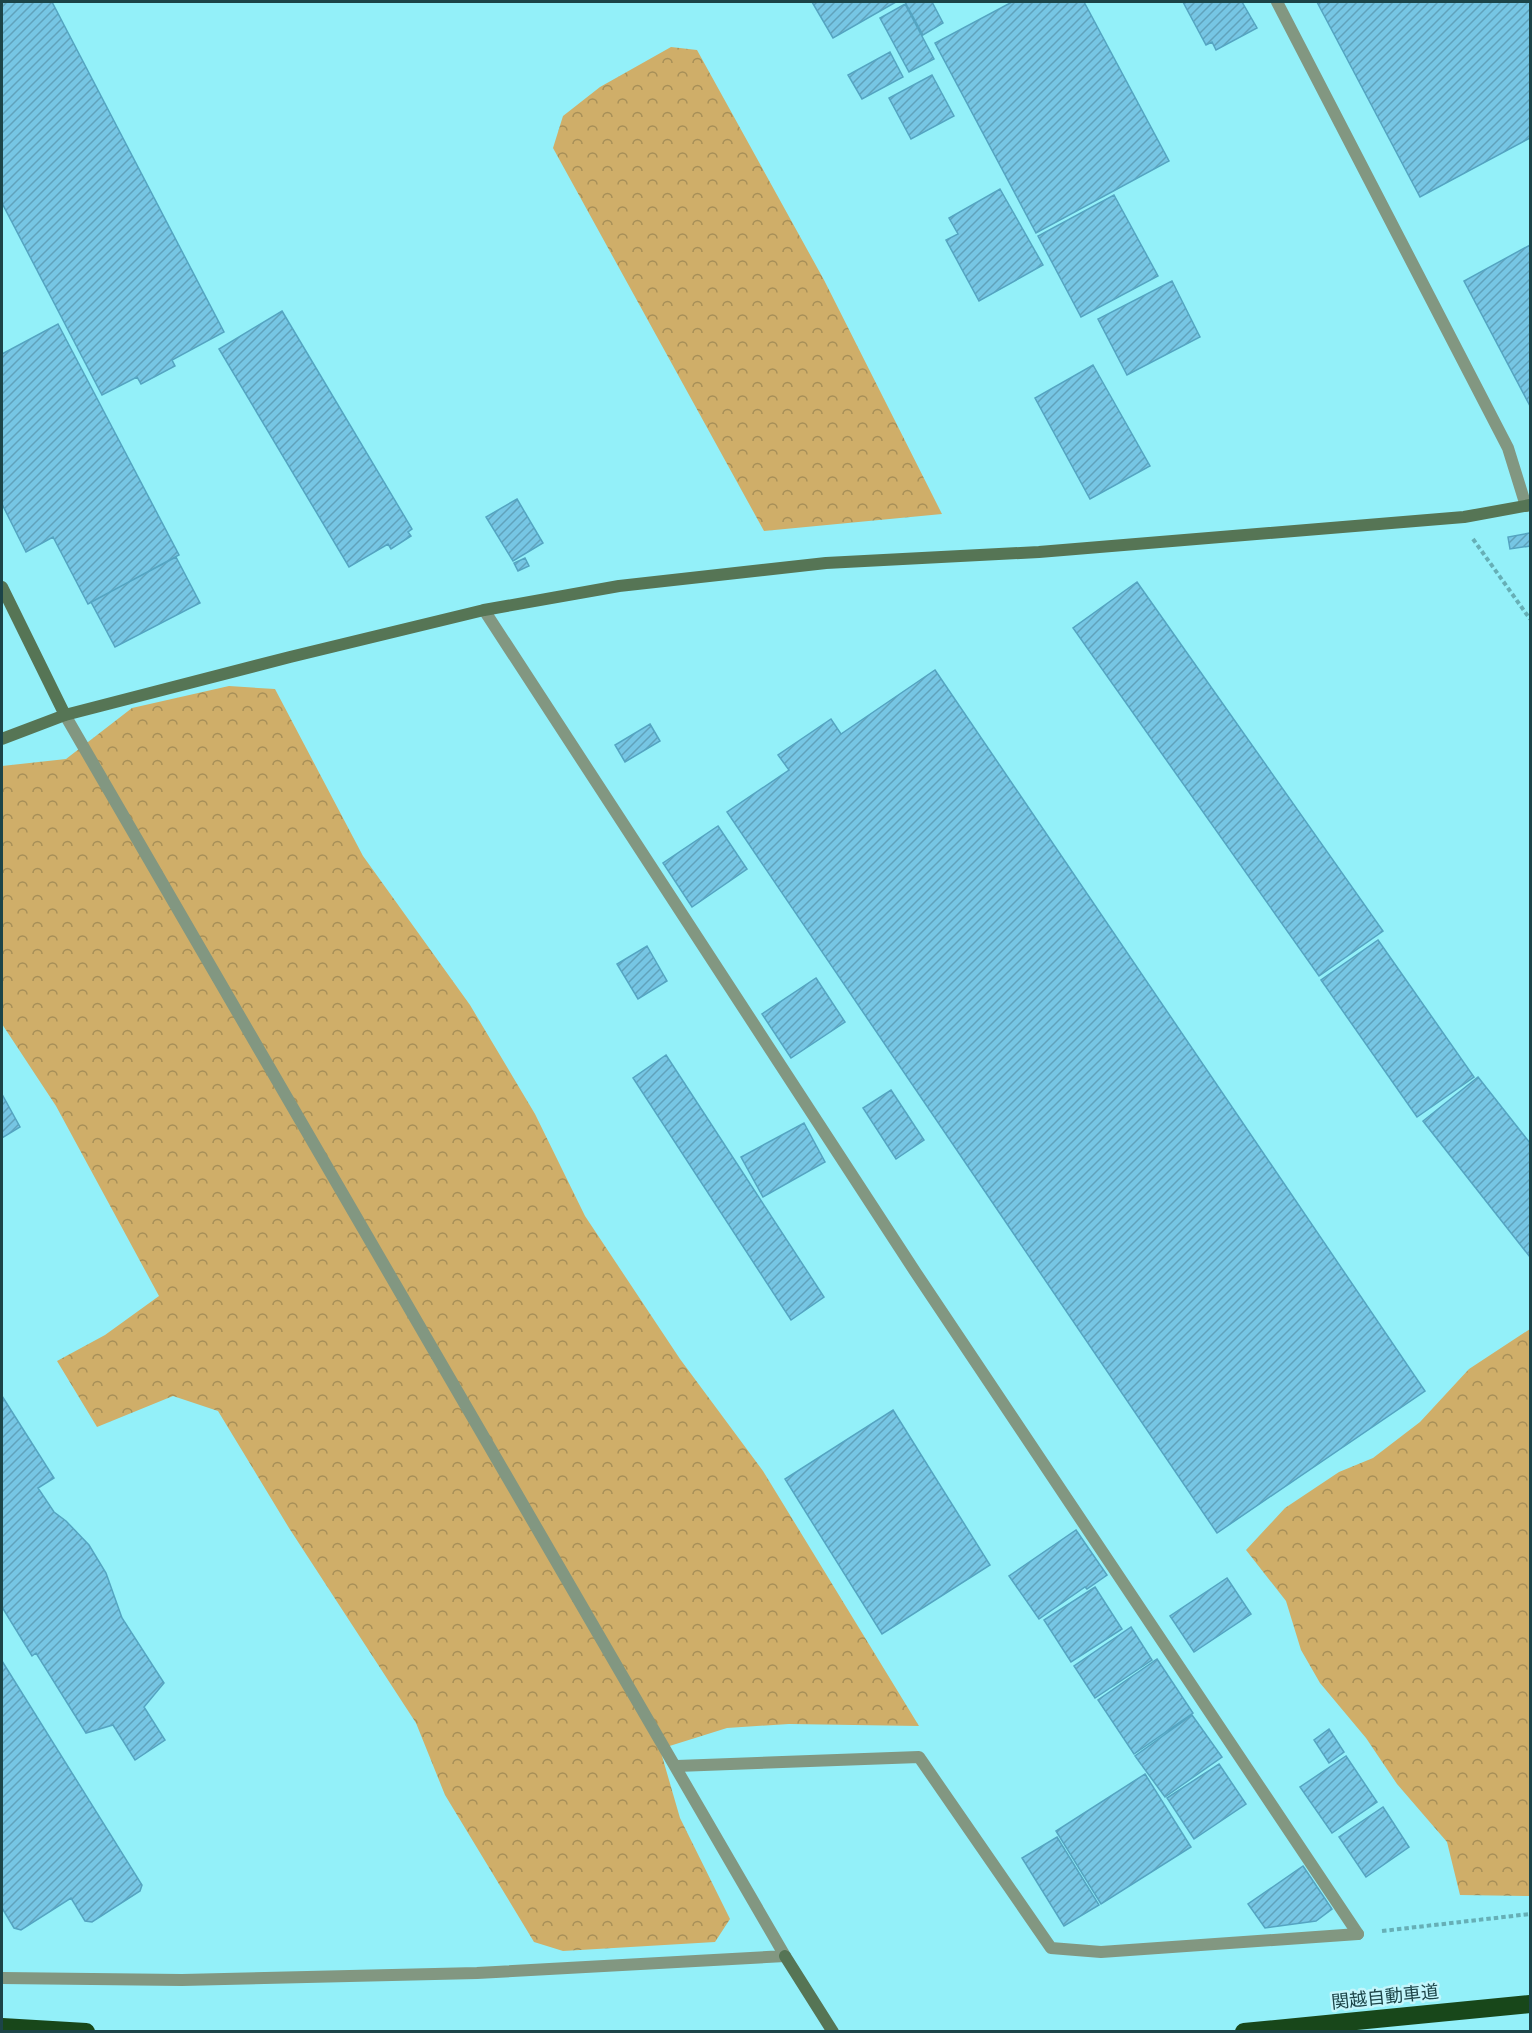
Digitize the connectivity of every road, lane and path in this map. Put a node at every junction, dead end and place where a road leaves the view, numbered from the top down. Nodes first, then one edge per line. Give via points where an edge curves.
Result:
1 (1277, 2) edge
2 (1528, 506) edge
3 (1464, 517) junction
4 (2, 587) edge
5 (484, 610) junction
6 (1530, 619) edge
7 (65, 715) junction
8 (2, 739) edge
9 (677, 1766) junction
10 (1530, 1914) edge
11 (1358, 1934) junction
12 (785, 1956) junction
13 (2, 1978) edge
14 (1530, 2004) edge
15 (2, 2027) edge
16 (86, 2031) edge
17 (833, 2031) edge
18 (1244, 2031) edge

1 - 2 street via 1508,448
2 - 3 street
3 - 5 street via 1039,552 826,563 619,586
3 - 6 path via 1469,534
4 - 7 street
5 - 7 street
5 - 11 street via 916,1273
7 - 8 street
7 - 9 street
9 - 11 street via 919,1757 1051,1948 1101,1952
9 - 12 street
10 - 11 path
12 - 13 street via 477,1973 182,1980
12 - 17 street
14 - 18 highway, 関越自動車道
15 - 16 highway

